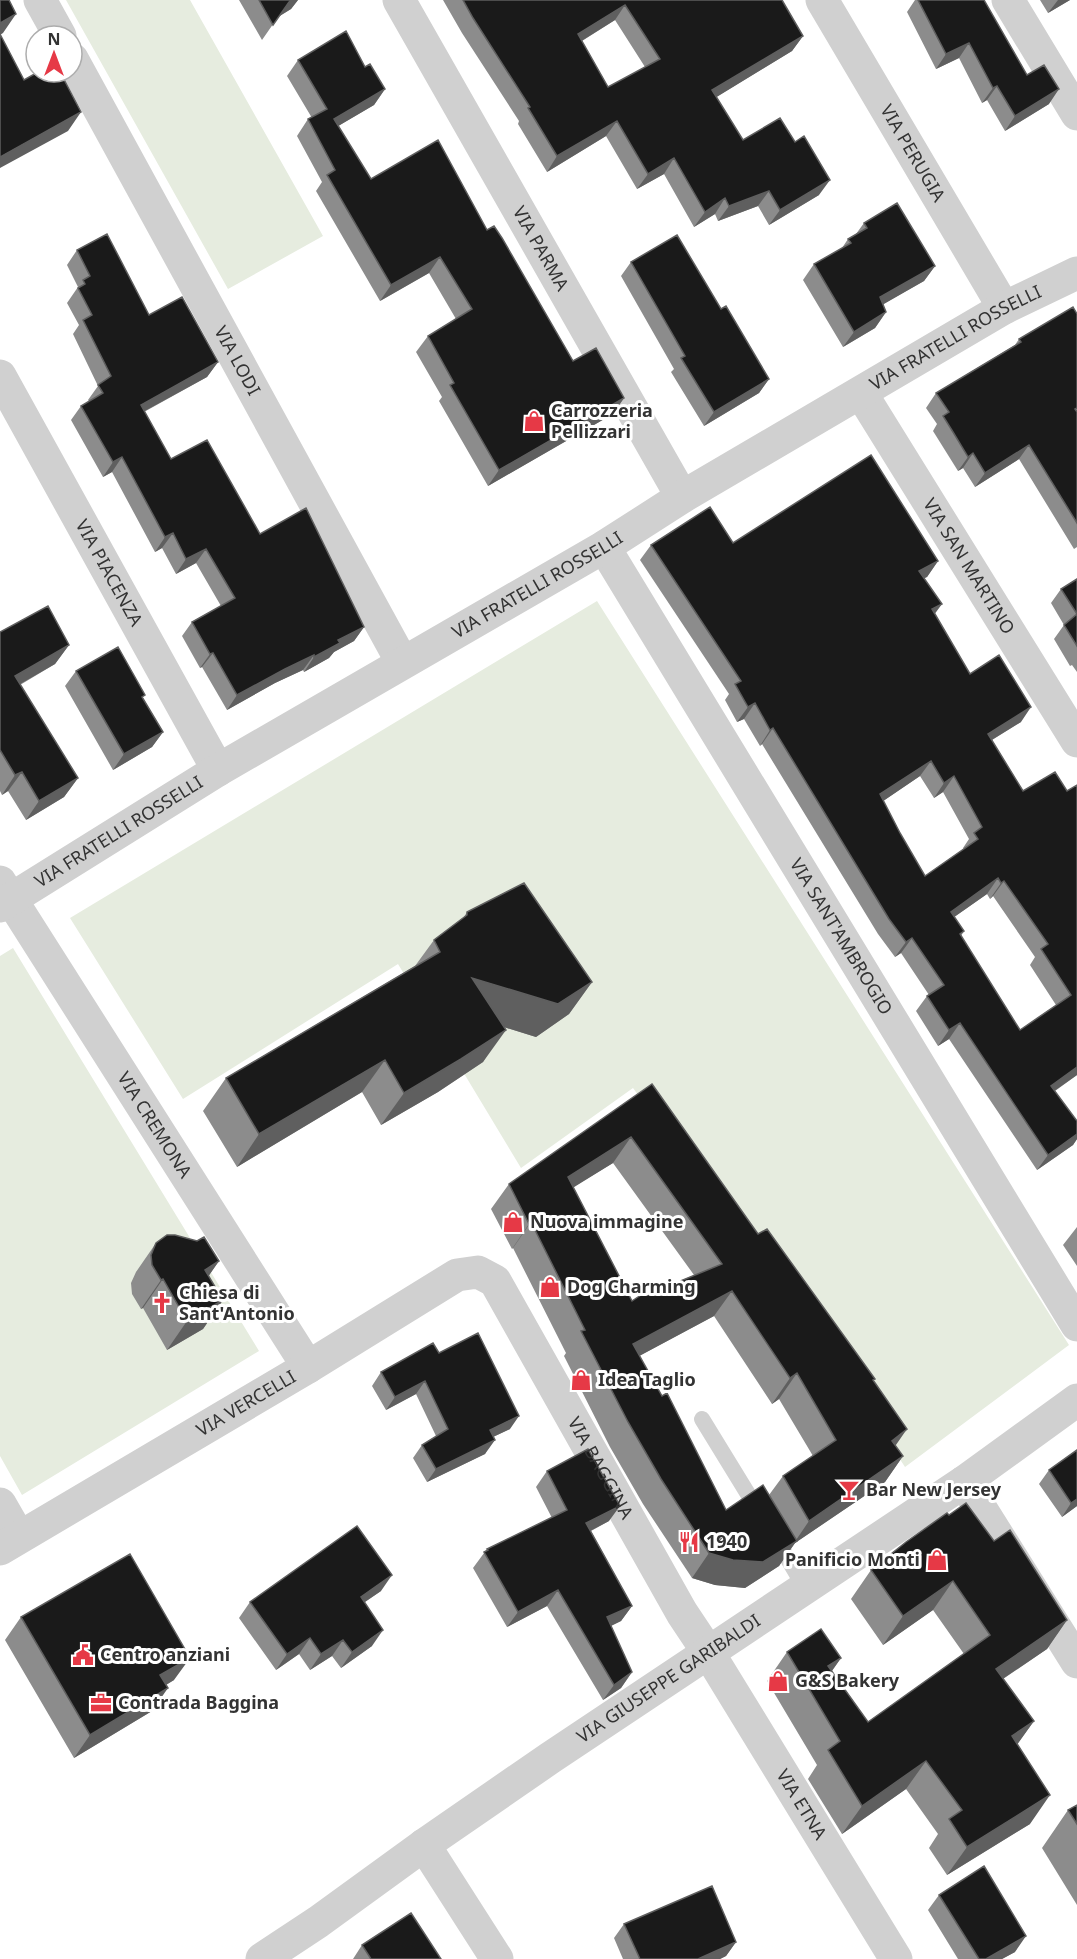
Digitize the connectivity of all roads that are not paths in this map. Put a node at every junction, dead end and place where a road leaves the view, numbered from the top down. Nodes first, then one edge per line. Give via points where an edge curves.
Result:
1 (40, 0) edge
2 (399, 0) edge
3 (822, 0) edge
4 (1008, 0) edge
5 (53, 24) edge
6 (84, 81) edge
7 (1077, 114) edge
8 (1073, 282) edge
9 (1004, 308) junction
10 (0, 376) edge
11 (861, 393) junction
12 (682, 497) junction
13 (604, 547) junction
14 (402, 662) junction
15 (1077, 741) edge
16 (218, 770) junction
17 (3, 896) edge
18 (495, 1281) joint
19 (1077, 1325) edge
20 (308, 1367) junction
21 (1077, 1400) edge
22 (702, 1419) dead end
23 (964, 1482) junction
24 (0, 1504) edge
25 (10, 1543) edge
26 (805, 1588) junction
27 (708, 1652) junction
28 (1077, 1662) edge
29 (424, 1845) junction
30 (262, 1959) edge
31 (497, 1959) edge
32 (896, 1959) edge

1 - 5 street
2 - 12 street, VIA PARMA
3 - 9 street, VIA PERUGIA
4 - 7 street
6 - 14 street, VIA LODI
8 - 9 street, VIA FRATELLI ROSSELLI
9 - 11 street, VIA FRATELLI ROSSELLI
10 - 16 street, VIA PIACENZA
11 - 12 street, VIA FRATELLI ROSSELLI
11 - 15 street, VIA SAN MARTINO
12 - 13 street, VIA FRATELLI ROSSELLI
13 - 14 street, VIA FRATELLI ROSSELLI
13 - 19 street, VIA SANT'AMBROGIO
14 - 16 street, VIA FRATELLI ROSSELLI
16 - 17 street, VIA FRATELLI ROSSELLI
17 - 20 street, VIA CREMONA
18 - 20 street, VIA VERCELLI via 478,1272 457,1275
18 - 27 street, VIA BAGGINA via 682,1613
20 - 25 street, VIA VERCELLI
21 - 23 street, VIA GIUSEPPE GARIBALDI
22 - 26 lane
23 - 26 street, VIA GIUSEPPE GARIBALDI
23 - 28 street
24 - 25 street
26 - 27 street, VIA GIUSEPPE GARIBALDI
27 - 29 street, VIA GIUSEPPE GARIBALDI
27 - 32 street, VIA ETNA
29 - 30 street, VIA GIUSEPPE GARIBALDI
29 - 31 street

